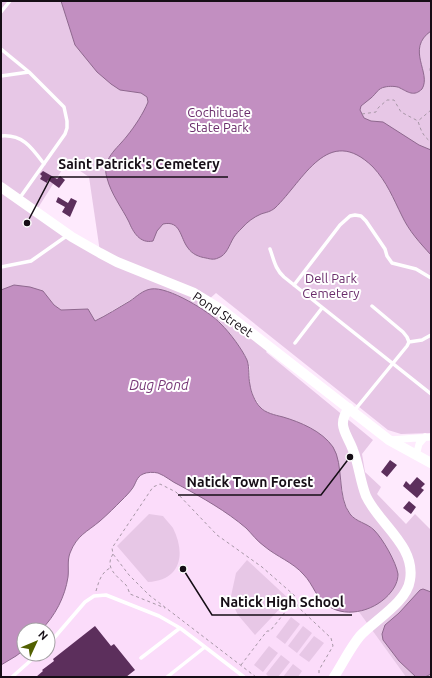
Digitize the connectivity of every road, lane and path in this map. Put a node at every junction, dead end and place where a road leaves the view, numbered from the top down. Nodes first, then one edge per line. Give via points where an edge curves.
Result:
1 (10, 1) edge
2 (1, 12) edge
3 (1, 49) edge
4 (431, 62) edge
5 (29, 72) junction
6 (431, 74) edge
7 (1, 76) edge
8 (431, 110) edge
9 (362, 114) dead end
10 (418, 121) junction
11 (1, 136) edge
12 (431, 142) edge
13 (44, 164) junction
14 (1, 187) edge
15 (19, 200) junction
16 (69, 234) junction
17 (270, 249) dead end
18 (1, 267) edge
19 (431, 278) edge
20 (294, 285) junction
21 (372, 306) dead end
22 (322, 308) junction
23 (431, 336) edge
24 (409, 342) junction
25 (295, 343) dead end
26 (393, 364) junction
27 (431, 394) edge
28 (351, 410) junction
29 (428, 437) edge
30 (389, 440) junction
31 (416, 456) junction
32 (431, 463) edge
33 (113, 554) junction
34 (111, 567) junction
35 (96, 591) dead end
36 (291, 593) junction
37 (290, 606) junction
38 (298, 607) junction
39 (166, 608) junction
40 (180, 628) junction
41 (56, 635) edge
42 (205, 647) junction
43 (141, 658) dead end
44 (29, 662) edge
45 (240, 665) junction
46 (12, 677) edge
47 (167, 677) edge
48 (244, 677) edge
49 (256, 677) edge
50 (320, 677) edge
51 (334, 677) edge

1 - 2 lane
3 - 5 lane
4 - 6 path
5 - 7 lane
5 - 13 lane via 60,102 66,114 65,134
8 - 10 path
9 - 10 path via 376,112 387,100 394,100 401,112
10 - 12 path via 420,130
11 - 13 lane via 12,136 27,142
13 - 15 lane
14 - 15 street, Pond Street
15 - 16 street, Pond Street
16 - 18 lane via 36,259
16 - 28 street, Pond Street via 117,262 194,293 212,304
17 - 20 lane via 279,272
19 - 20 lane via 416,269 392,263 366,221 355,214 340,225
20 - 22 lane
21 - 24 lane via 403,332
22 - 25 lane
22 - 26 lane
23 - 24 lane
24 - 26 lane
26 - 27 lane
26 - 28 lane
28 - 30 street, Pond Street
28 - 51 street via 343,418 343,428 354,452 364,490 371,505 402,546 409,564 410,580 399,600 355,643
29 - 30 street
29 - 31 street via 419,444
30 - 31 street, Pond Street
31 - 32 street, Pond Street
33 - 34 path via 110,559
33 - 36 path via 112,548 153,487 160,484 176,492 217,535 262,567
33 - 39 path via 149,596
34 - 35 path via 100,577
34 - 39 path via 130,594
36 - 37 path
36 - 38 path
37 - 38 path
37 - 45 path
38 - 50 path via 332,638 333,646 319,670
39 - 45 path
40 - 41 lane via 159,616 106,595 94,596 85,602
40 - 42 lane
40 - 43 lane
42 - 47 lane
42 - 48 lane
44 - 46 lane
45 - 49 path

